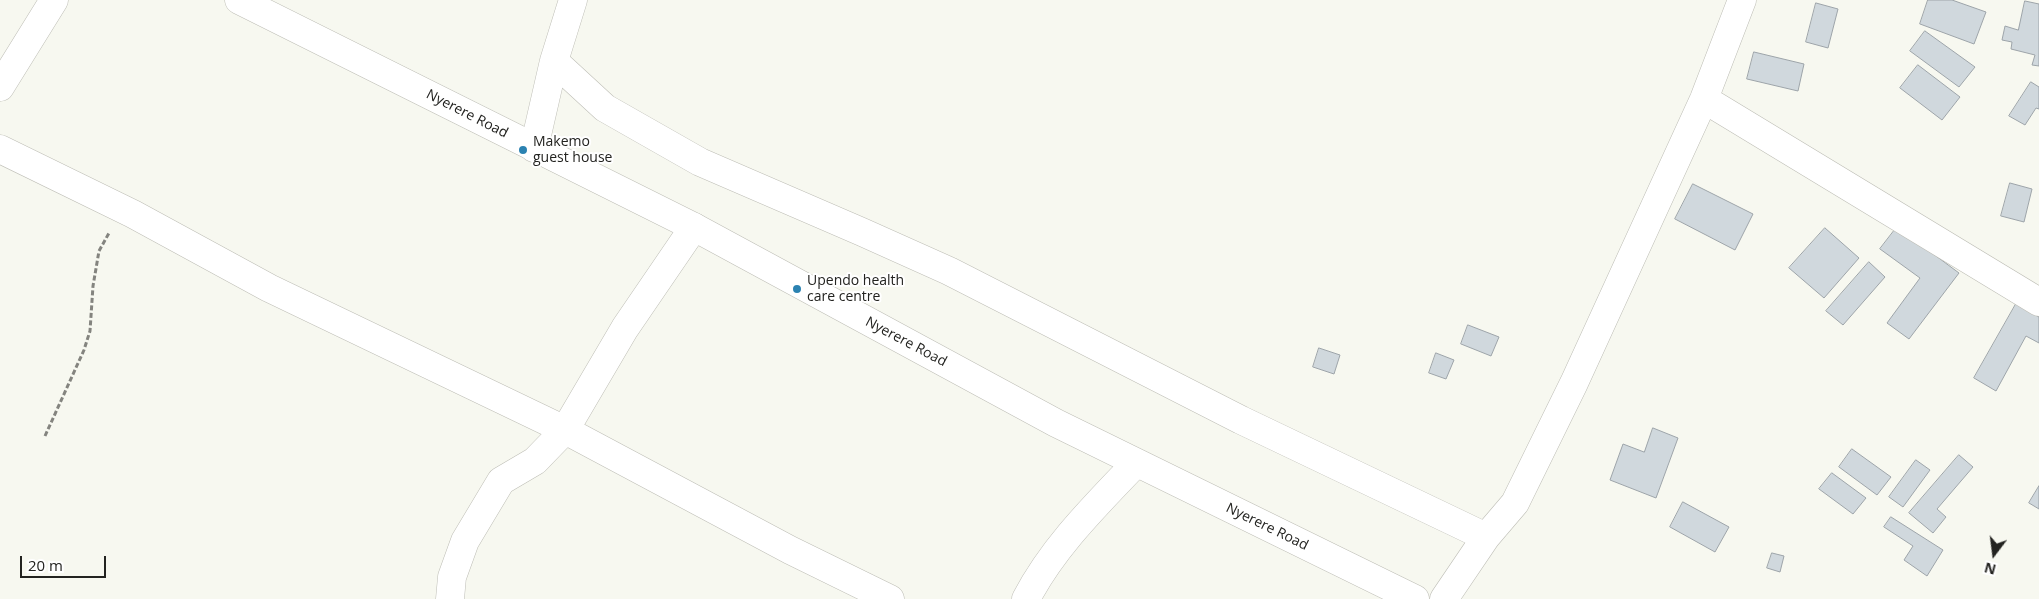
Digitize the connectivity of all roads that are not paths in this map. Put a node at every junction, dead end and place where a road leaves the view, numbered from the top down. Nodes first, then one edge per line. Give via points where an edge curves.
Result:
1 (54, 0) edge
2 (239, 0) edge
3 (573, 0) edge
4 (1742, 0) edge
5 (554, 61) junction
6 (0, 86) edge
7 (1704, 99) junction
8 (534, 148) junction
9 (0, 149) edge
10 (694, 227) junction
11 (2039, 302) edge
12 (565, 430) junction
13 (1136, 463) junction
14 (1486, 538) junction
15 (450, 599) edge
16 (890, 599) edge
17 (1026, 599) edge
18 (1415, 599) edge
19 (1444, 599) edge

1 - 6 main road
2 - 8 main road, Nyerere Road
3 - 5 main road
4 - 7 main road
5 - 8 main road
5 - 14 main road via 606,108 700,162 949,271 1259,428
7 - 11 main road
7 - 14 main road via 1574,383 1515,503
8 - 10 main road, Nyerere Road
9 - 12 main road via 132,214 269,288
10 - 12 main road via 625,328
10 - 13 main road, Nyerere Road
12 - 15 main road via 535,462 501,481 464,541 452,577
12 - 16 main road via 790,550
13 - 17 main road via 1072,531
13 - 18 main road, Nyerere Road
14 - 19 main road

